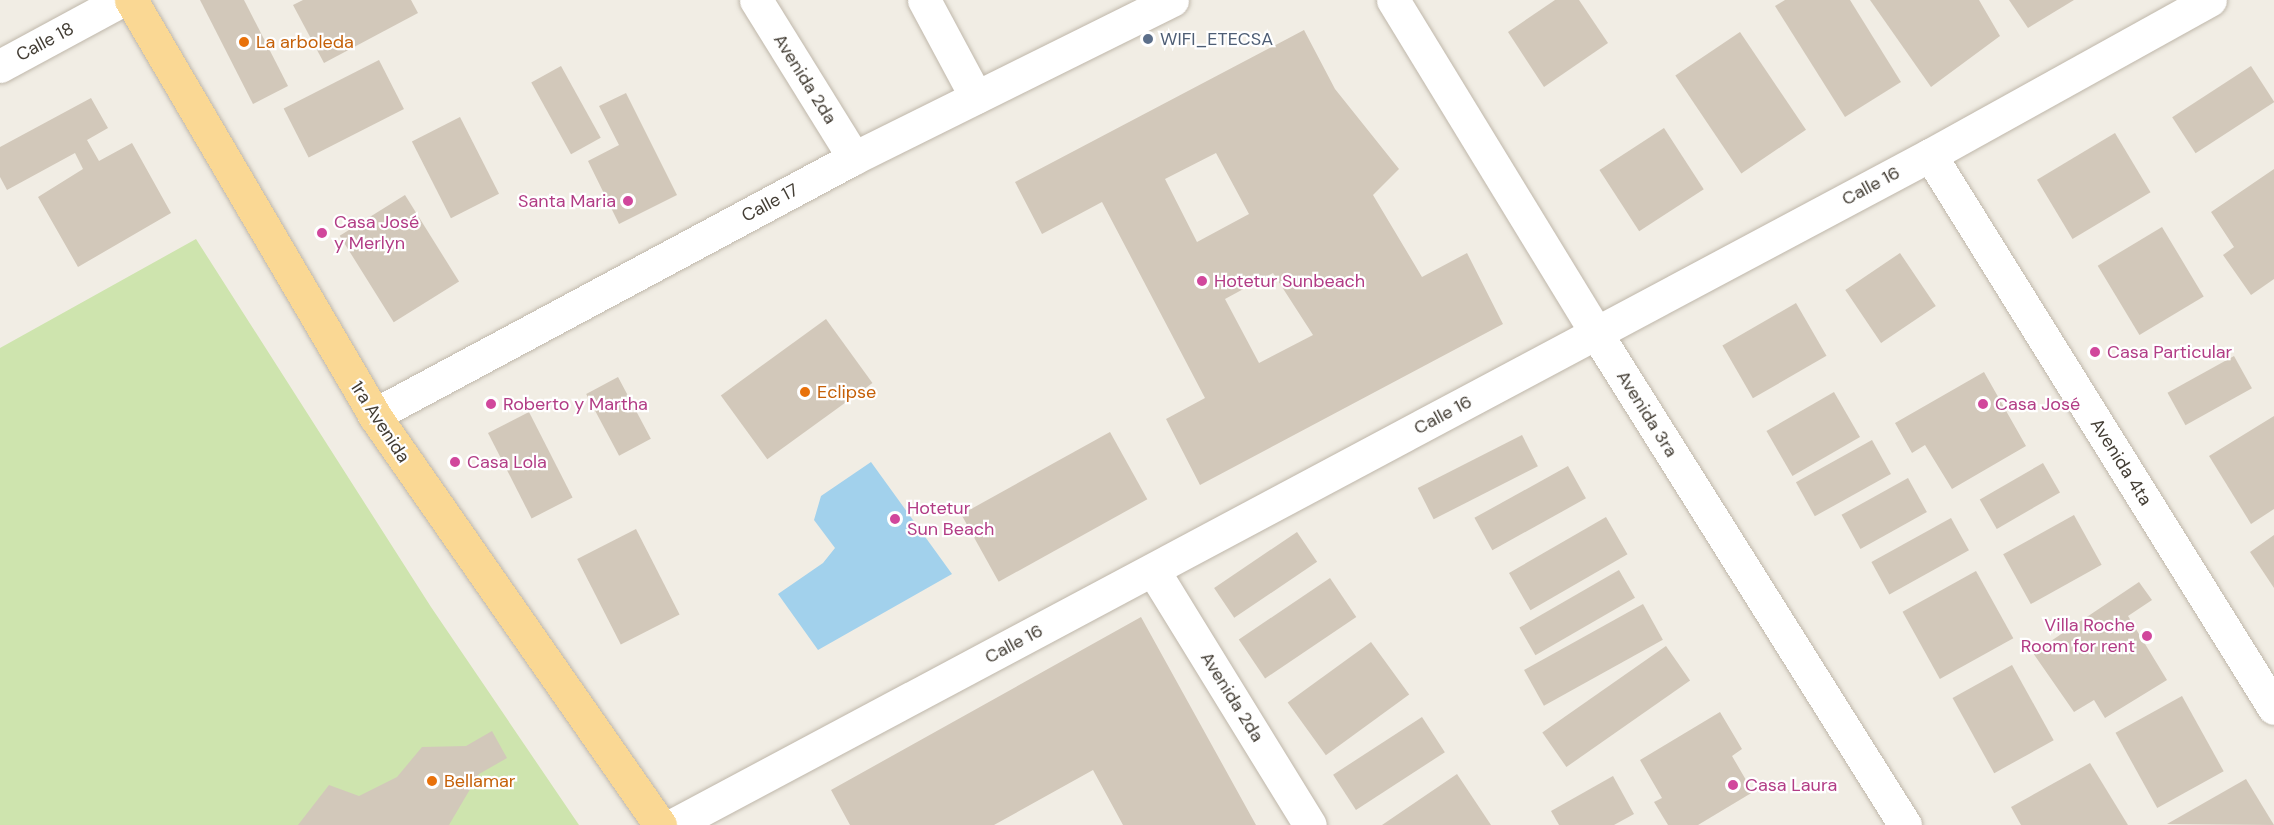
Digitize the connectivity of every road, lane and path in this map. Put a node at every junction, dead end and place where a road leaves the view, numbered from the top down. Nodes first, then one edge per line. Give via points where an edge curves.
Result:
1 (122, 0) edge
2 (131, 0) edge
3 (756, 0) edge
4 (924, 0) edge
5 (1172, 0) edge
6 (1393, 0) edge
7 (2210, 0) edge
8 (0, 66) edge
9 (976, 97) junction
10 (1930, 154) junction
11 (854, 158) junction
12 (1596, 333) junction
13 (374, 415) junction
14 (1153, 570) junction
15 (2274, 708) edge
16 (660, 825) edge
17 (673, 825) edge
18 (1310, 825) edge
19 (1905, 825) edge

1 - 8 street, Calle 18
2 - 13 main road, 1ra Avenida
3 - 11 street, Avenida 2da
4 - 9 street
5 - 9 street, Calle 17
6 - 12 street, Avenida 3ra
7 - 10 street, Calle 16
9 - 11 street, Calle 17
10 - 12 street, Calle 16
10 - 15 street, Avenida 4ta
11 - 13 street, Calle 17
12 - 14 street, Calle 16
12 - 19 street, Avenida 3ra
13 - 16 main road, 1ra Avenida
14 - 17 street, Calle 16
14 - 18 street, Avenida 2da

